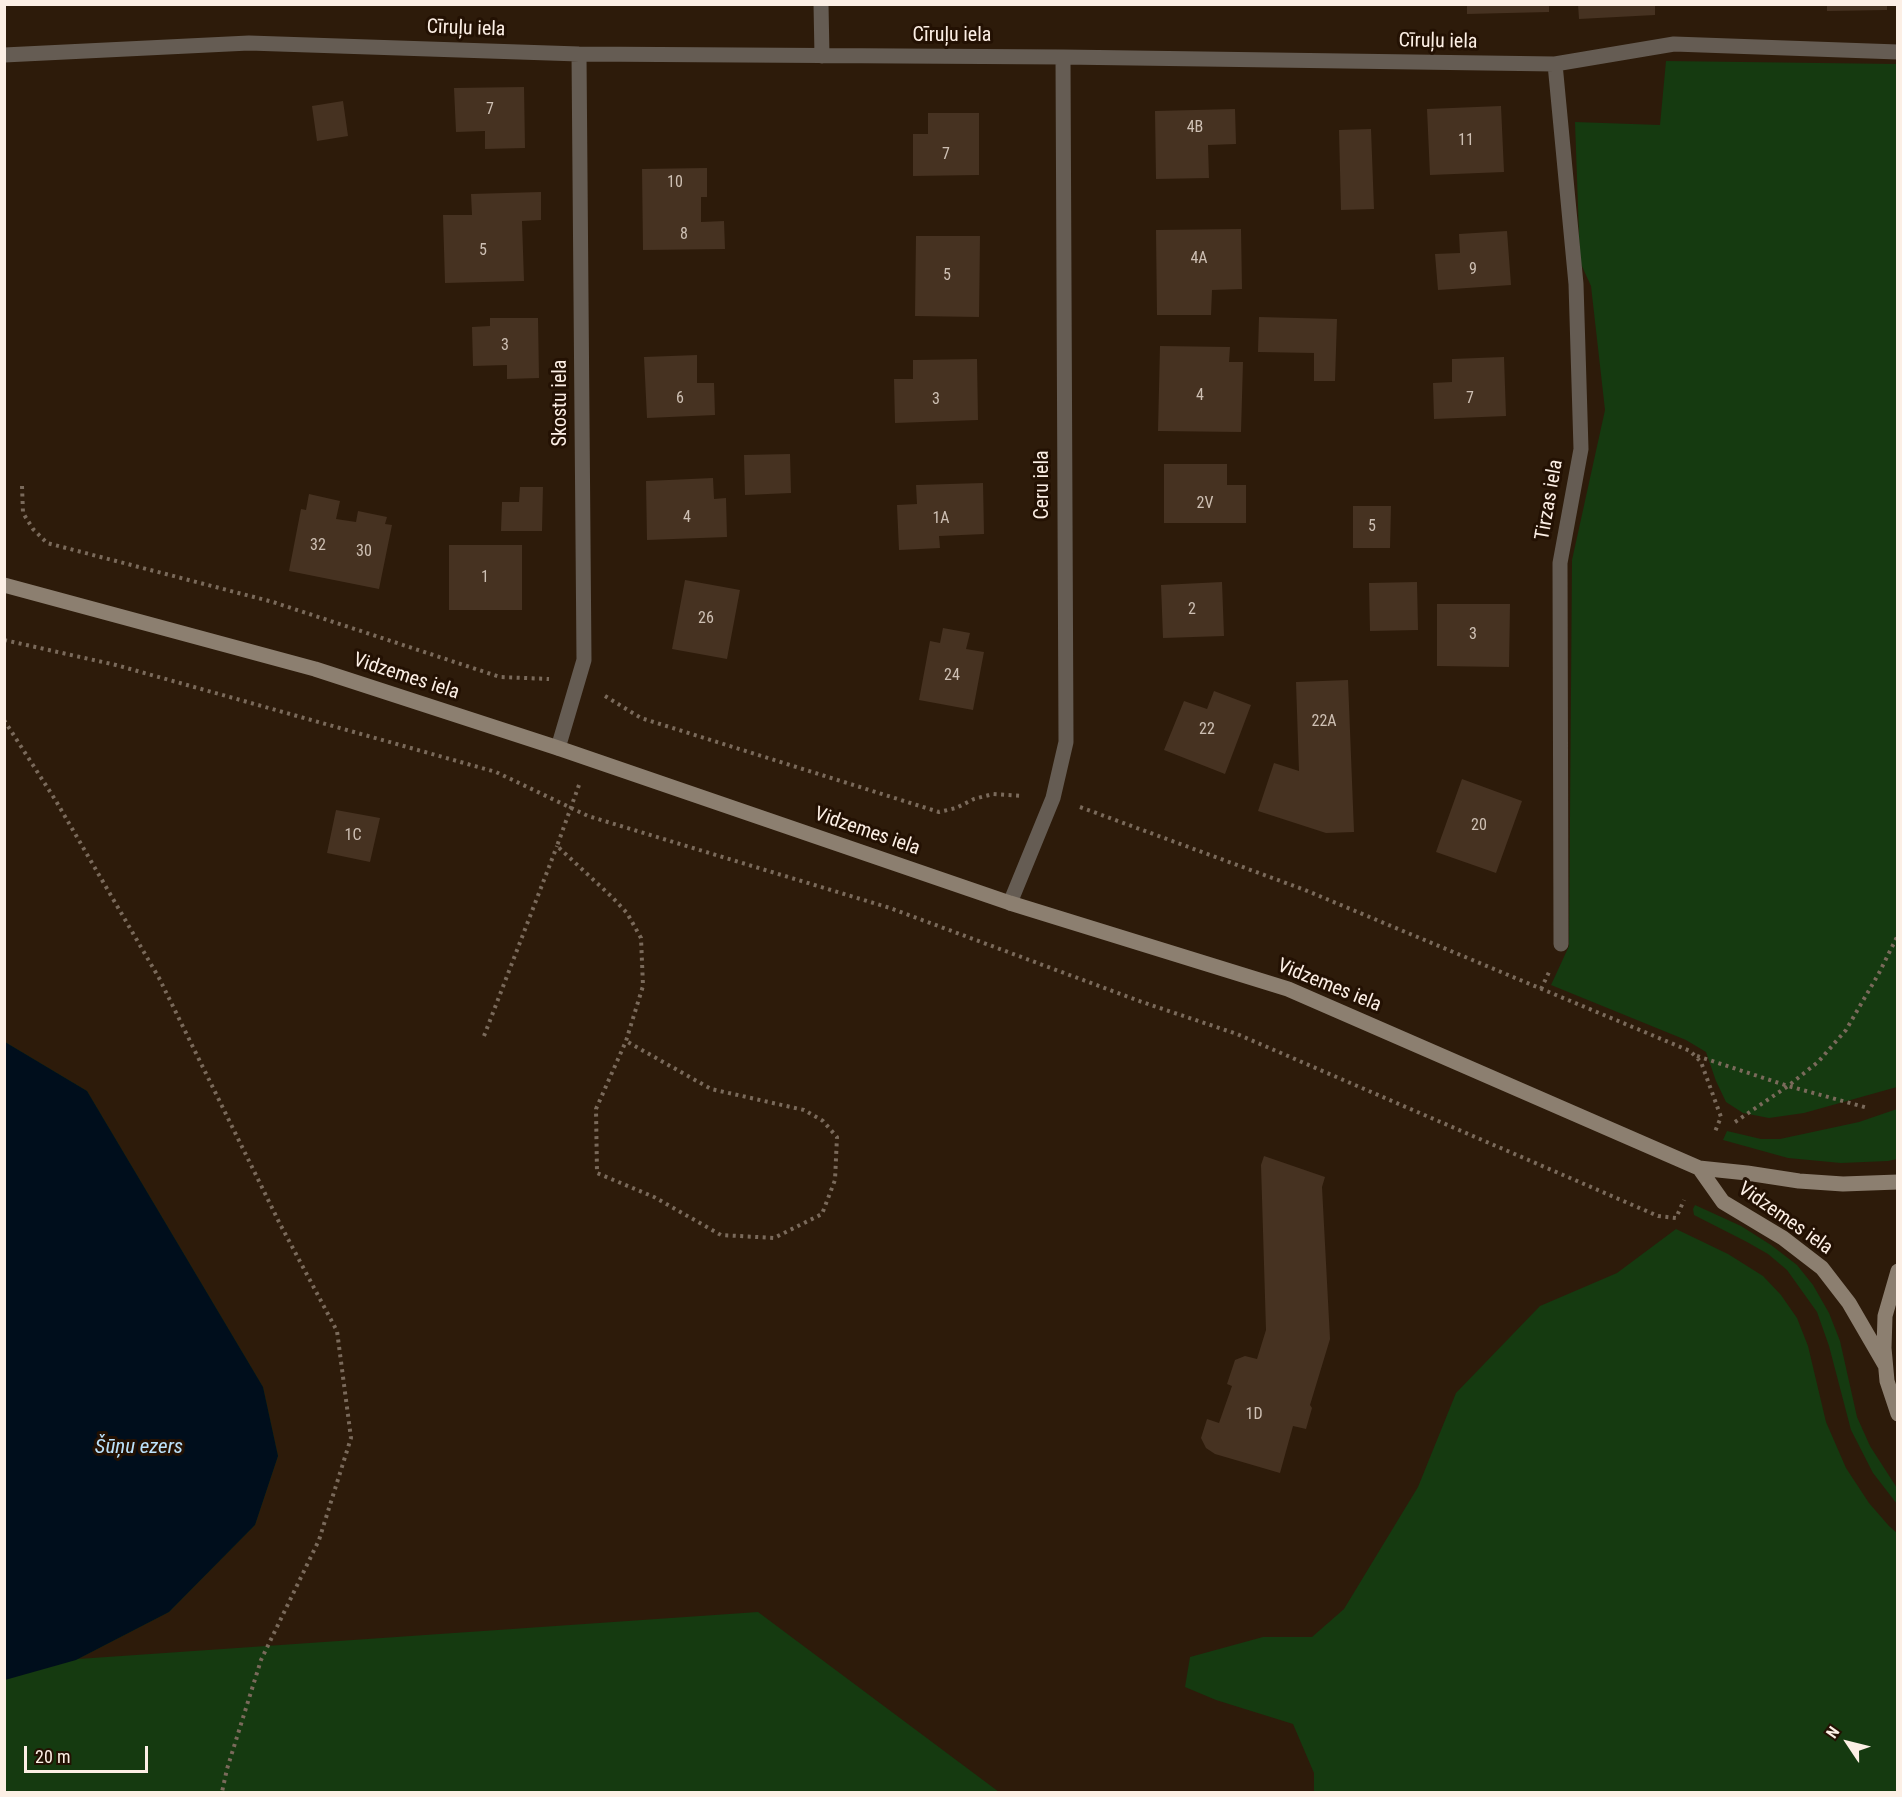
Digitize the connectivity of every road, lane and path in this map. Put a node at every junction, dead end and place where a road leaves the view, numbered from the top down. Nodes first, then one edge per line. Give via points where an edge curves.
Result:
1 (821, 4) edge
2 (1898, 52) edge
3 (579, 54) junction
4 (4, 55) edge
5 (822, 56) junction
6 (1063, 57) junction
7 (1555, 64) junction
8 (22, 486) dead end
9 (4, 585) edge
10 (4, 640) edge
11 (577, 687) junction
12 (4, 720) edge
13 (558, 748) junction
14 (588, 759) junction
15 (1053, 798) junction
16 (571, 808) junction
17 (557, 846) junction
18 (1010, 903) junction
19 (1898, 935) edge
20 (1561, 944) dead end
21 (484, 1036) dead end
22 (626, 1041) junction
23 (1696, 1056) junction
24 (1788, 1086) junction
25 (1868, 1108) dead end
26 (1735, 1122) dead end
27 (1714, 1134) dead end
28 (1699, 1168) junction
29 (1898, 1182) edge
30 (1684, 1200) dead end
31 (1898, 1271) edge
32 (1885, 1365) junction
33 (1898, 1414) edge
34 (222, 1792) edge

1 - 5 street
2 - 7 street, Cīruļu iela via 1674,44
3 - 4 street, Cīruļu iela via 249,43
3 - 5 street, Cīruļu iela
3 - 11 street, Skostu iela via 584,660
5 - 6 street, Cīruļu iela
6 - 7 street, Cīruļu iela
6 - 15 street, Ceru iela via 1066,742
7 - 20 street, Tirzas iela via 1576,284 1581,449 1560,563
8 - 11 path via 23,513 47,543 273,602 500,677 547,678
9 - 13 street, Vidzemes iela via 315,669
10 - 16 path via 116,665 496,772
11 - 13 street, Skostu iela
11 - 15 path via 601,694 641,718 939,812 993,794
12 - 34 path via 159,978 337,1331 351,1438 319,1540 261,1659
13 - 14 street, Vidzemes iela
14 - 16 path
14 - 18 street, Vidzemes iela
15 - 18 street, Ceru iela
15 - 23 path via 1305,890
16 - 17 path
16 - 30 path via 890,908 1238,1034 1658,1216 1676,1218
17 - 21 path
17 - 22 path via 627,913 640,938 643,986
18 - 28 street, Vidzemes iela via 1288,989
19 - 24 path via 1846,1030 1818,1062
22 - 22 path via 596,1108 597,1173 654,1197 721,1235 774,1238 822,1214 835,1180 837,1137 823,1121 804,1110 711,1089
23 - 24 path
23 - 27 path via 1721,1118
24 - 25 path
24 - 26 path
28 - 29 street, Vidzemes iela via 1843,1184
28 - 32 street, Vidzemes iela via 1723,1202 1783,1238 1822,1268 1849,1303
31 - 32 street via 1885,1316
32 - 33 street

